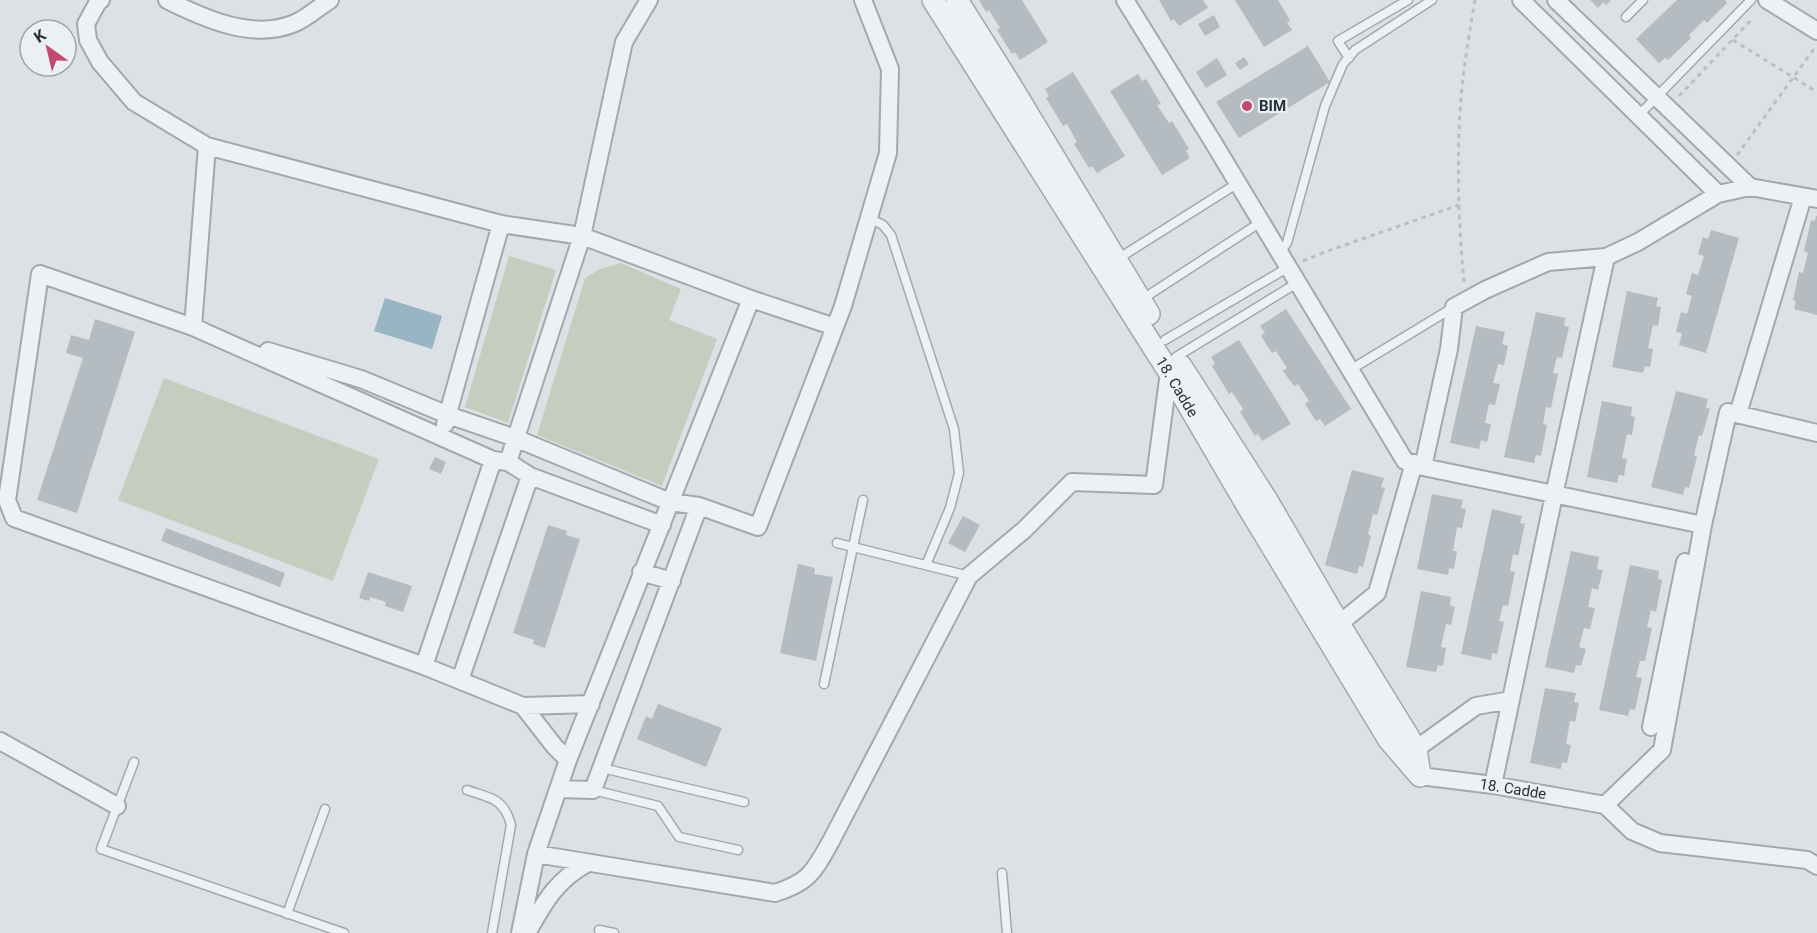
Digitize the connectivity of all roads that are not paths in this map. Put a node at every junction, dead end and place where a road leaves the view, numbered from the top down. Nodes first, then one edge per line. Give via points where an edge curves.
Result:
1 (101, 0) edge
2 (168, 0) edge
3 (330, 0) edge
4 (650, 0) edge
5 (863, 0) edge
6 (933, 0) edge
7 (957, 0) edge
8 (1125, 0) edge
9 (1408, 0) edge
10 (1432, 0) edge
11 (1521, 0) edge
12 (1556, 0) edge
13 (1643, 0) edge
14 (1750, 0) edge
15 (1767, 1) edge
16 (1626, 17) dead end
17 (1817, 31) edge
18 (1349, 58) junction
19 (1661, 103) junction
20 (1639, 115) junction
21 (207, 146) junction
22 (1238, 183) junction
23 (1750, 187) junction
24 (1718, 194) junction
25 (1810, 198) edge
26 (869, 218) junction
27 (1261, 222) junction
28 (501, 224) junction
29 (582, 236) junction
30 (1606, 256) junction
31 (1116, 261) junction
32 (1284, 261) junction
33 (1297, 283) junction
34 (751, 299) junction
35 (1140, 300) junction
36 (1460, 304) junction
37 (193, 327) junction
38 (836, 327) junction
39 (1170, 356) junction
40 (1350, 370) junction
41 (1738, 414) junction
42 (448, 415) junction
43 (1817, 434) edge
44 (442, 437) junction
45 (515, 438) junction
46 (500, 461) junction
47 (1419, 465) junction
48 (530, 476) junction
49 (1554, 495) junction
50 (863, 500) dead end
51 (670, 502) junction
52 (699, 506) junction
53 (1698, 524) junction
54 (662, 525) junction
55 (837, 543) dead end
56 (853, 546) junction
57 (926, 565) junction
58 (641, 572) junction
59 (969, 576) junction
60 (672, 581) junction
61 (1339, 624) junction
62 (424, 666) junction
63 (460, 680) junction
64 (824, 684) dead end
65 (1511, 700) junction
66 (591, 704) junction
67 (524, 706) junction
68 (1650, 727) dead end
69 (1, 743) edge
70 (1416, 749) junction
71 (568, 760) junction
72 (134, 762) dead end
73 (602, 768) junction
74 (1420, 776) junction
75 (1493, 785) junction
76 (558, 789) junction
77 (467, 790) dead end
78 (594, 790) junction
79 (744, 802) dead end
80 (1605, 805) junction
81 (117, 806) junction
82 (325, 809) dead end
83 (738, 850) dead end
84 (536, 854) junction
85 (588, 863) junction
86 (1817, 866) edge
87 (1002, 873) dead end
88 (287, 914) junction
89 (599, 930) dead end
90 (344, 933) edge
91 (492, 933) edge
92 (520, 933) edge
93 (527, 933) edge
94 (614, 933) edge
95 (1007, 933) edge

1 - 21 street via 86,24 88,40 100,62 134,102
2 - 3 street via 218,22 263,31 296,23
4 - 29 street via 624,42
5 - 26 street via 890,69 888,153
6 - 39 street, 18. Cadde
7 - 31 street, 18. Cadde
8 - 22 street
9 - 18 lane via 1338,41
10 - 18 lane via 1355,50
11 - 20 street
12 - 19 street
13 - 16 lane
14 - 19 lane
15 - 17 street
18 - 32 lane via 1325,106
19 - 20 lane
19 - 23 street
20 - 24 street
21 - 28 street
21 - 37 street
22 - 27 street
22 - 31 lane
23 - 24 street
23 - 25 street
24 - 30 street via 1638,242
25 - 41 street
26 - 38 street
26 - 57 lane via 883,225 891,236 954,429 959,473 950,508
27 - 32 street
27 - 35 lane
28 - 29 street
28 - 42 street
29 - 34 street
29 - 45 street
30 - 36 street via 1548,262
30 - 49 street
31 - 35 street, 18. Cadde
32 - 33 street
32 - 39 lane
33 - 39 lane
33 - 40 street
34 - 38 street
34 - 51 street
35 - 39 street, 18. Cadde
36 - 40 lane
36 - 47 street
37 - 42 street via 361,379
37 - 44 street
37 - 62 street via 40,274 6,500 14,518
38 - 52 street via 758,527
39 - 59 street via 1154,485 1072,482 1024,530
39 - 61 street, 18. Cadde via 1268,502
39 - 74 street, 18. Cadde via 1248,507 1389,740
40 - 47 street via 1405,461
41 - 43 street
41 - 53 street via 1728,412
42 - 44 street
42 - 45 street
44 - 46 street
45 - 46 street
45 - 51 street
46 - 48 street
46 - 62 street
47 - 49 street
47 - 61 street via 1377,592
48 - 54 street
48 - 63 street
49 - 53 street
49 - 65 street
50 - 56 lane
51 - 52 street
51 - 54 street
52 - 60 street
53 - 68 street
53 - 80 street via 1662,750
54 - 58 street
55 - 56 lane
56 - 57 lane
56 - 64 lane
57 - 59 lane
58 - 60 street
58 - 66 street
59 - 85 street via 831,841 804,881 775,893
60 - 73 street
61 - 70 street, 18. Cadde
62 - 63 street
63 - 67 street
65 - 70 street via 1476,705
65 - 75 street
66 - 67 street
66 - 71 street
67 - 71 street
69 - 81 street
70 - 74 street, 18. Cadde
71 - 76 street
72 - 81 lane
73 - 78 street
73 - 79 lane
74 - 75 street, 18. Cadde
75 - 80 street, 18. Cadde
76 - 78 street
76 - 84 street
77 - 91 lane via 498,801 511,825
78 - 83 lane via 658,806 679,837
80 - 86 street via 1632,831 1660,843 1807,860
81 - 88 lane via 101,849
82 - 88 lane
84 - 85 street
84 - 92 street
85 - 93 street via 558,884
87 - 95 lane
88 - 90 lane
89 - 94 lane

